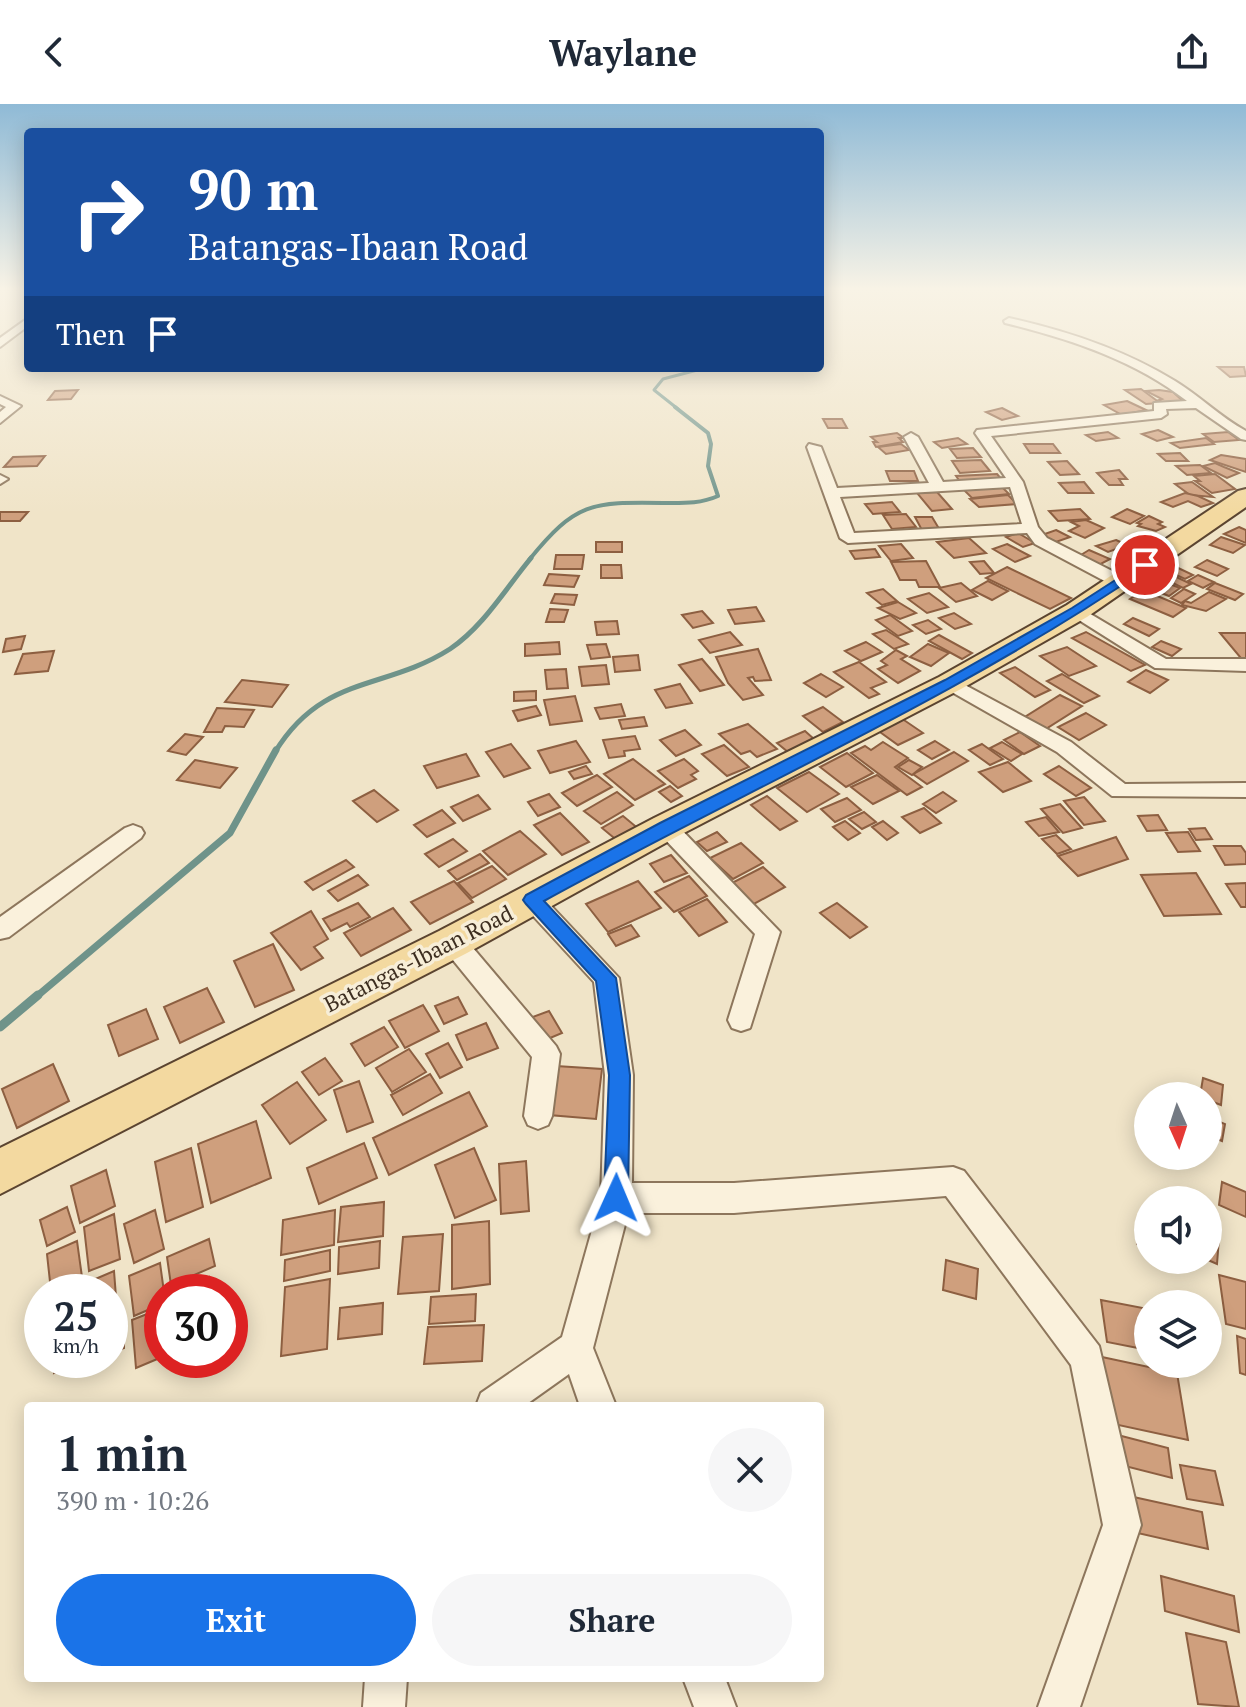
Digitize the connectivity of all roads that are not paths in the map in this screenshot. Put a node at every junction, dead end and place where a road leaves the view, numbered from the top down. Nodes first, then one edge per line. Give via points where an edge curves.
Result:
1 (1136, 365) edge
2 (0, 400) edge
3 (1196, 404) junction
4 (0, 419) edge
5 (1246, 436) edge
6 (911, 437) dead end
7 (814, 447) dead end
8 (1016, 482) junction
9 (938, 487) junction
10 (831, 493) junction
11 (1246, 496) edge
12 (1031, 528) junction
13 (1120, 582) junction
14 (1077, 611) junction
15 (1246, 665) edge
16 (950, 683) junction
17 (1246, 790) edge
18 (666, 827) junction
19 (133, 833) dead end
20 (532, 900) junction
21 (0, 930) edge
22 (453, 942) junction
23 (741, 1020) dead end
24 (538, 1116) dead end
25 (0, 1172) edge
26 (616, 1198) junction
27 (576, 1348) junction
28 (500, 1402) edge
29 (596, 1402) edge
30 (386, 1682) edge
31 (706, 1682) edge
32 (384, 1707) edge
33 (715, 1707) edge
34 (1059, 1707) edge

1 - 3 street
2 - 4 street via 15,406
3 - 5 street
3 - 8 street via 1158,406 1161,414 982,433
6 - 9 street
7 - 10 street
8 - 9 street
8 - 12 street
9 - 10 street
10 - 12 street via 848,538
11 - 13 main road, Batangas-Ibaan Road
12 - 13 street via 1041,541
13 - 14 main road, Batangas-Ibaan Road
14 - 15 street via 1162,664
14 - 16 main road, Batangas-Ibaan Road
16 - 17 street via 1064,747 1120,791
16 - 18 main road, Batangas-Ibaan Road
18 - 20 main road, Batangas-Ibaan Road
18 - 23 street via 768,932
19 - 21 street
20 - 22 main road, Batangas-Ibaan Road
20 - 26 street via 606,978 619,1075
22 - 24 street via 546,1054
22 - 25 main road, Batangas-Ibaan Road
26 - 27 street
26 - 34 street via 734,1198 953,1181 1087,1358 1122,1525
27 - 28 street
27 - 29 street
30 - 32 street
31 - 33 street

